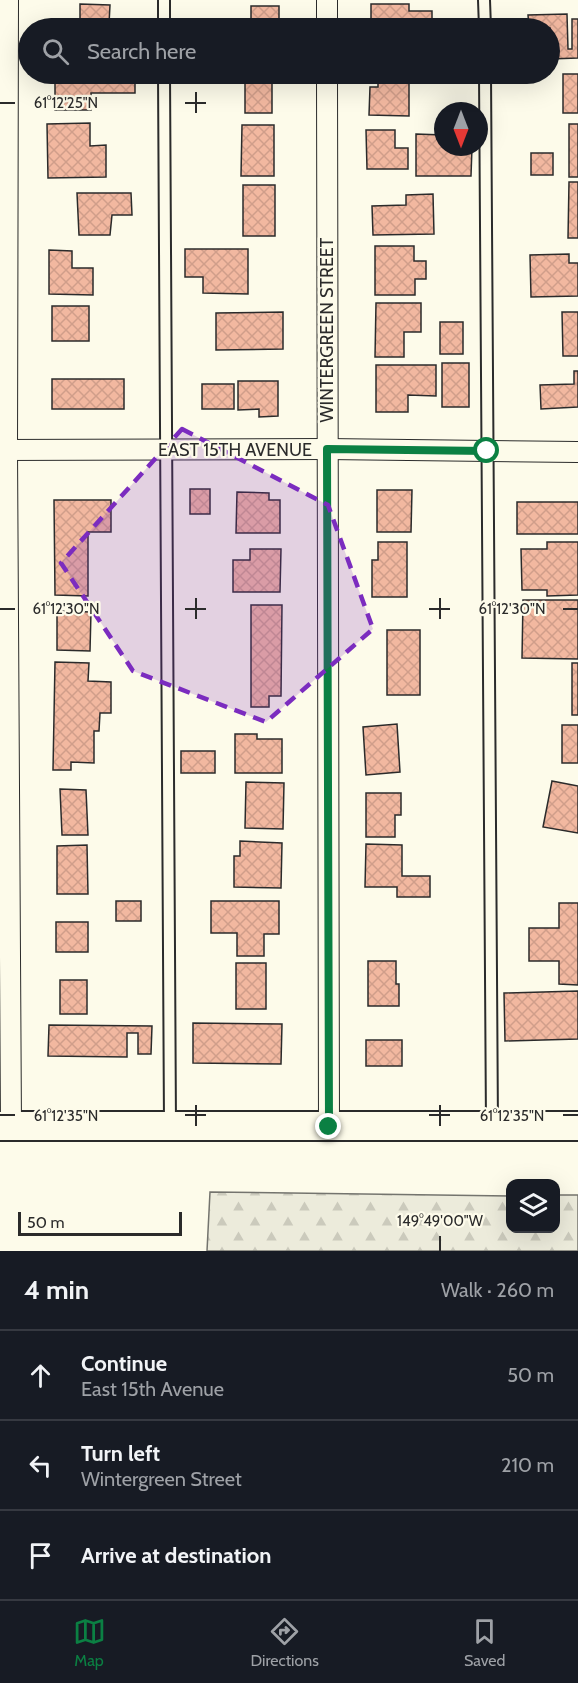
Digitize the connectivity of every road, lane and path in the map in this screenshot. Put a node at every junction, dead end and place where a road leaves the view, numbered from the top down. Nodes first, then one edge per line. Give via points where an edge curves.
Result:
1 (8, 0) edge
2 (164, 0) edge
3 (327, 0) edge
4 (484, 0) edge
5 (164, 18) edge
6 (327, 18) edge
7 (484, 18) edge
8 (164, 84) edge
9 (327, 84) edge
10 (485, 84) edge
11 (327, 449) junction
12 (4, 450) edge
13 (166, 450) junction
14 (487, 451) junction
15 (578, 452) edge
16 (170, 1125) junction
17 (6, 1126) edge
18 (492, 1126) junction
19 (578, 1126) edge
20 (329, 1127) junction

1 - 12 street
2 - 5 lane
3 - 6 street
4 - 7 lane
8 - 13 lane
9 - 11 street, WINTERGREEN STREET
10 - 14 lane
11 - 13 street, EAST 15TH AVENUE
11 - 14 street, EAST 15TH AVENUE
11 - 20 street, WINTERGREEN STREET
12 - 13 street, EAST 15TH AVENUE
12 - 17 street
13 - 16 lane
14 - 15 street, EAST 15TH AVENUE
14 - 18 lane
16 - 17 main road
16 - 20 main road
18 - 19 main road
18 - 20 main road

